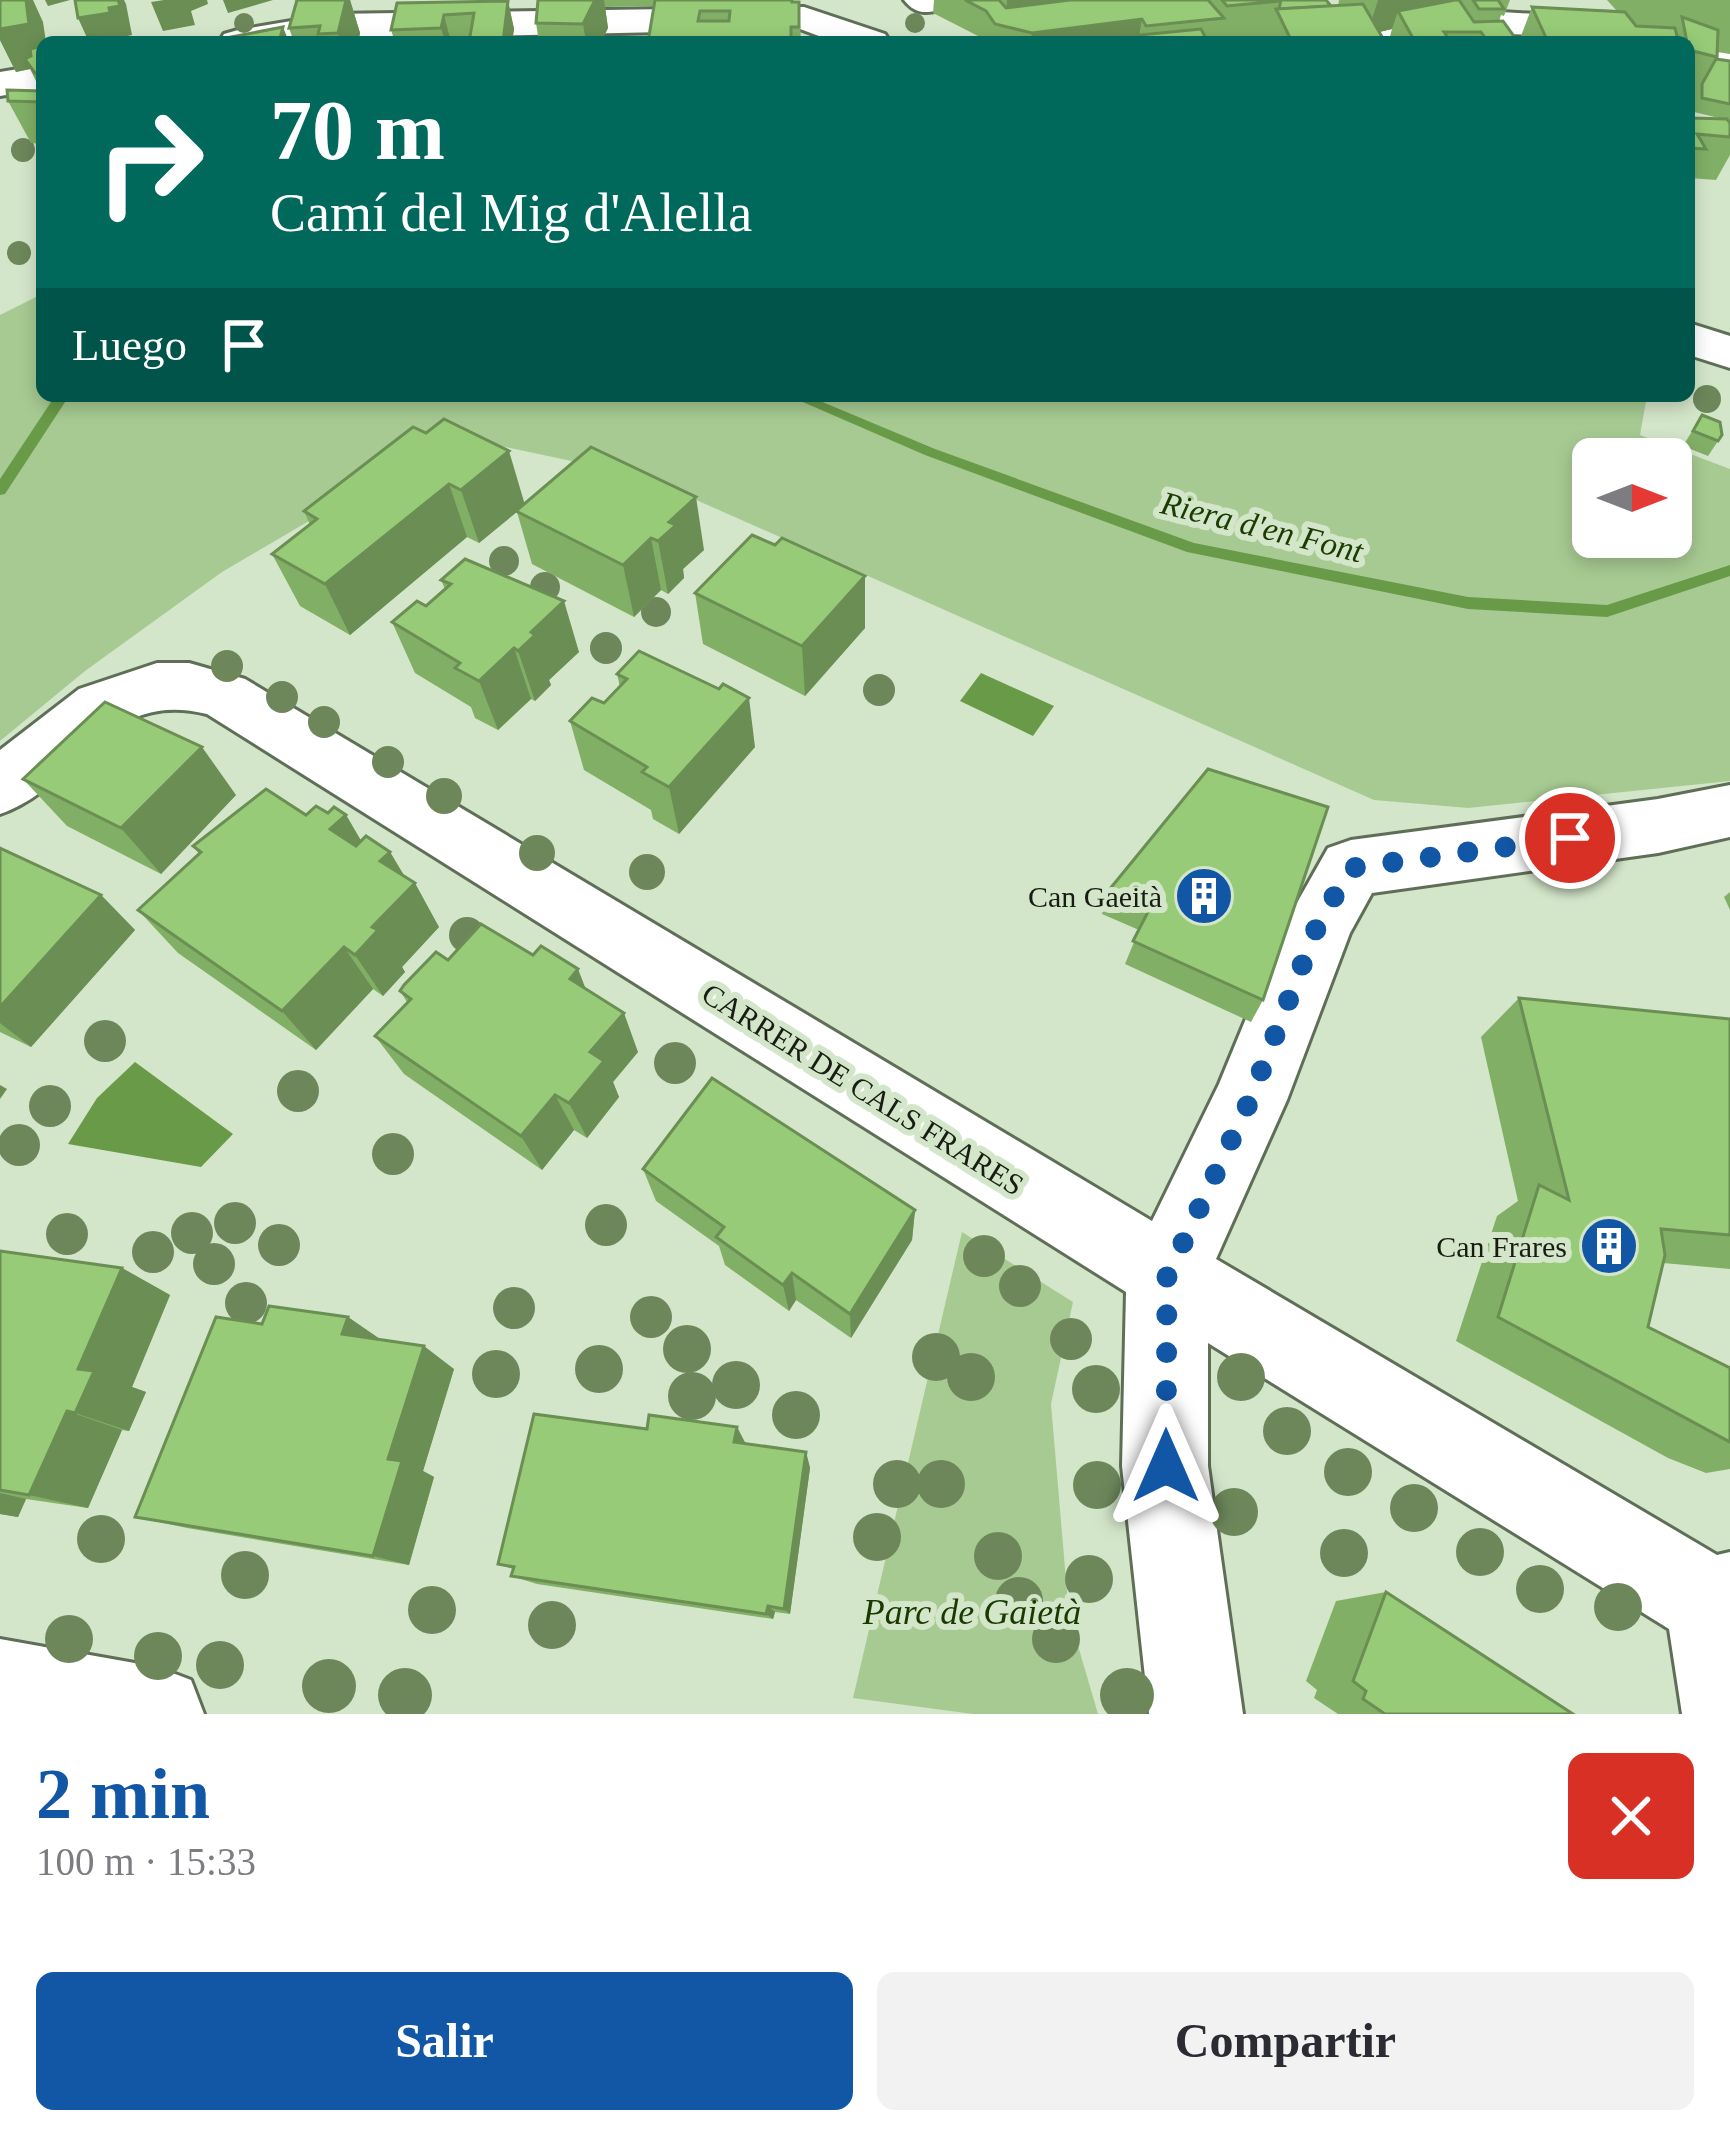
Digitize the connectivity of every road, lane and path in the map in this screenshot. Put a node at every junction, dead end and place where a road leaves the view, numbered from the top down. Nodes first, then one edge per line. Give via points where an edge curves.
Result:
1 (336, 13) edge
2 (531, 21) edge
3 (1471, 21) edge
4 (857, 30) edge
5 (258, 36) edge
6 (1380, 36) edge
7 (1632, 36) edge
8 (1695, 51) edge
9 (1730, 59) edge
10 (36, 78) edge
11 (0, 84) edge
12 (1695, 340) edge
13 (1730, 353) edge
14 (0, 788) edge
15 (1730, 811) edge
16 (1167, 1277) junction
17 (1720, 1600) edge
18 (0, 1686) edge
19 (158, 1714) edge
20 (1196, 1714) edge
21 (1730, 1714) edge

1 - 2 street
1 - 5 street
2 - 4 street via 804,18
3 - 6 street
3 - 7 street
8 - 9 street
10 - 11 street
12 - 13 street
14 - 16 street, CARRER DE CALS FRARES via 88,712 146,685 224,695
15 - 16 street via 1351,868 1318,924 1250,1100
16 - 17 street, CARRER DE CALS FRARES
16 - 20 street via 1166,1466
17 - 21 street
18 - 19 street

